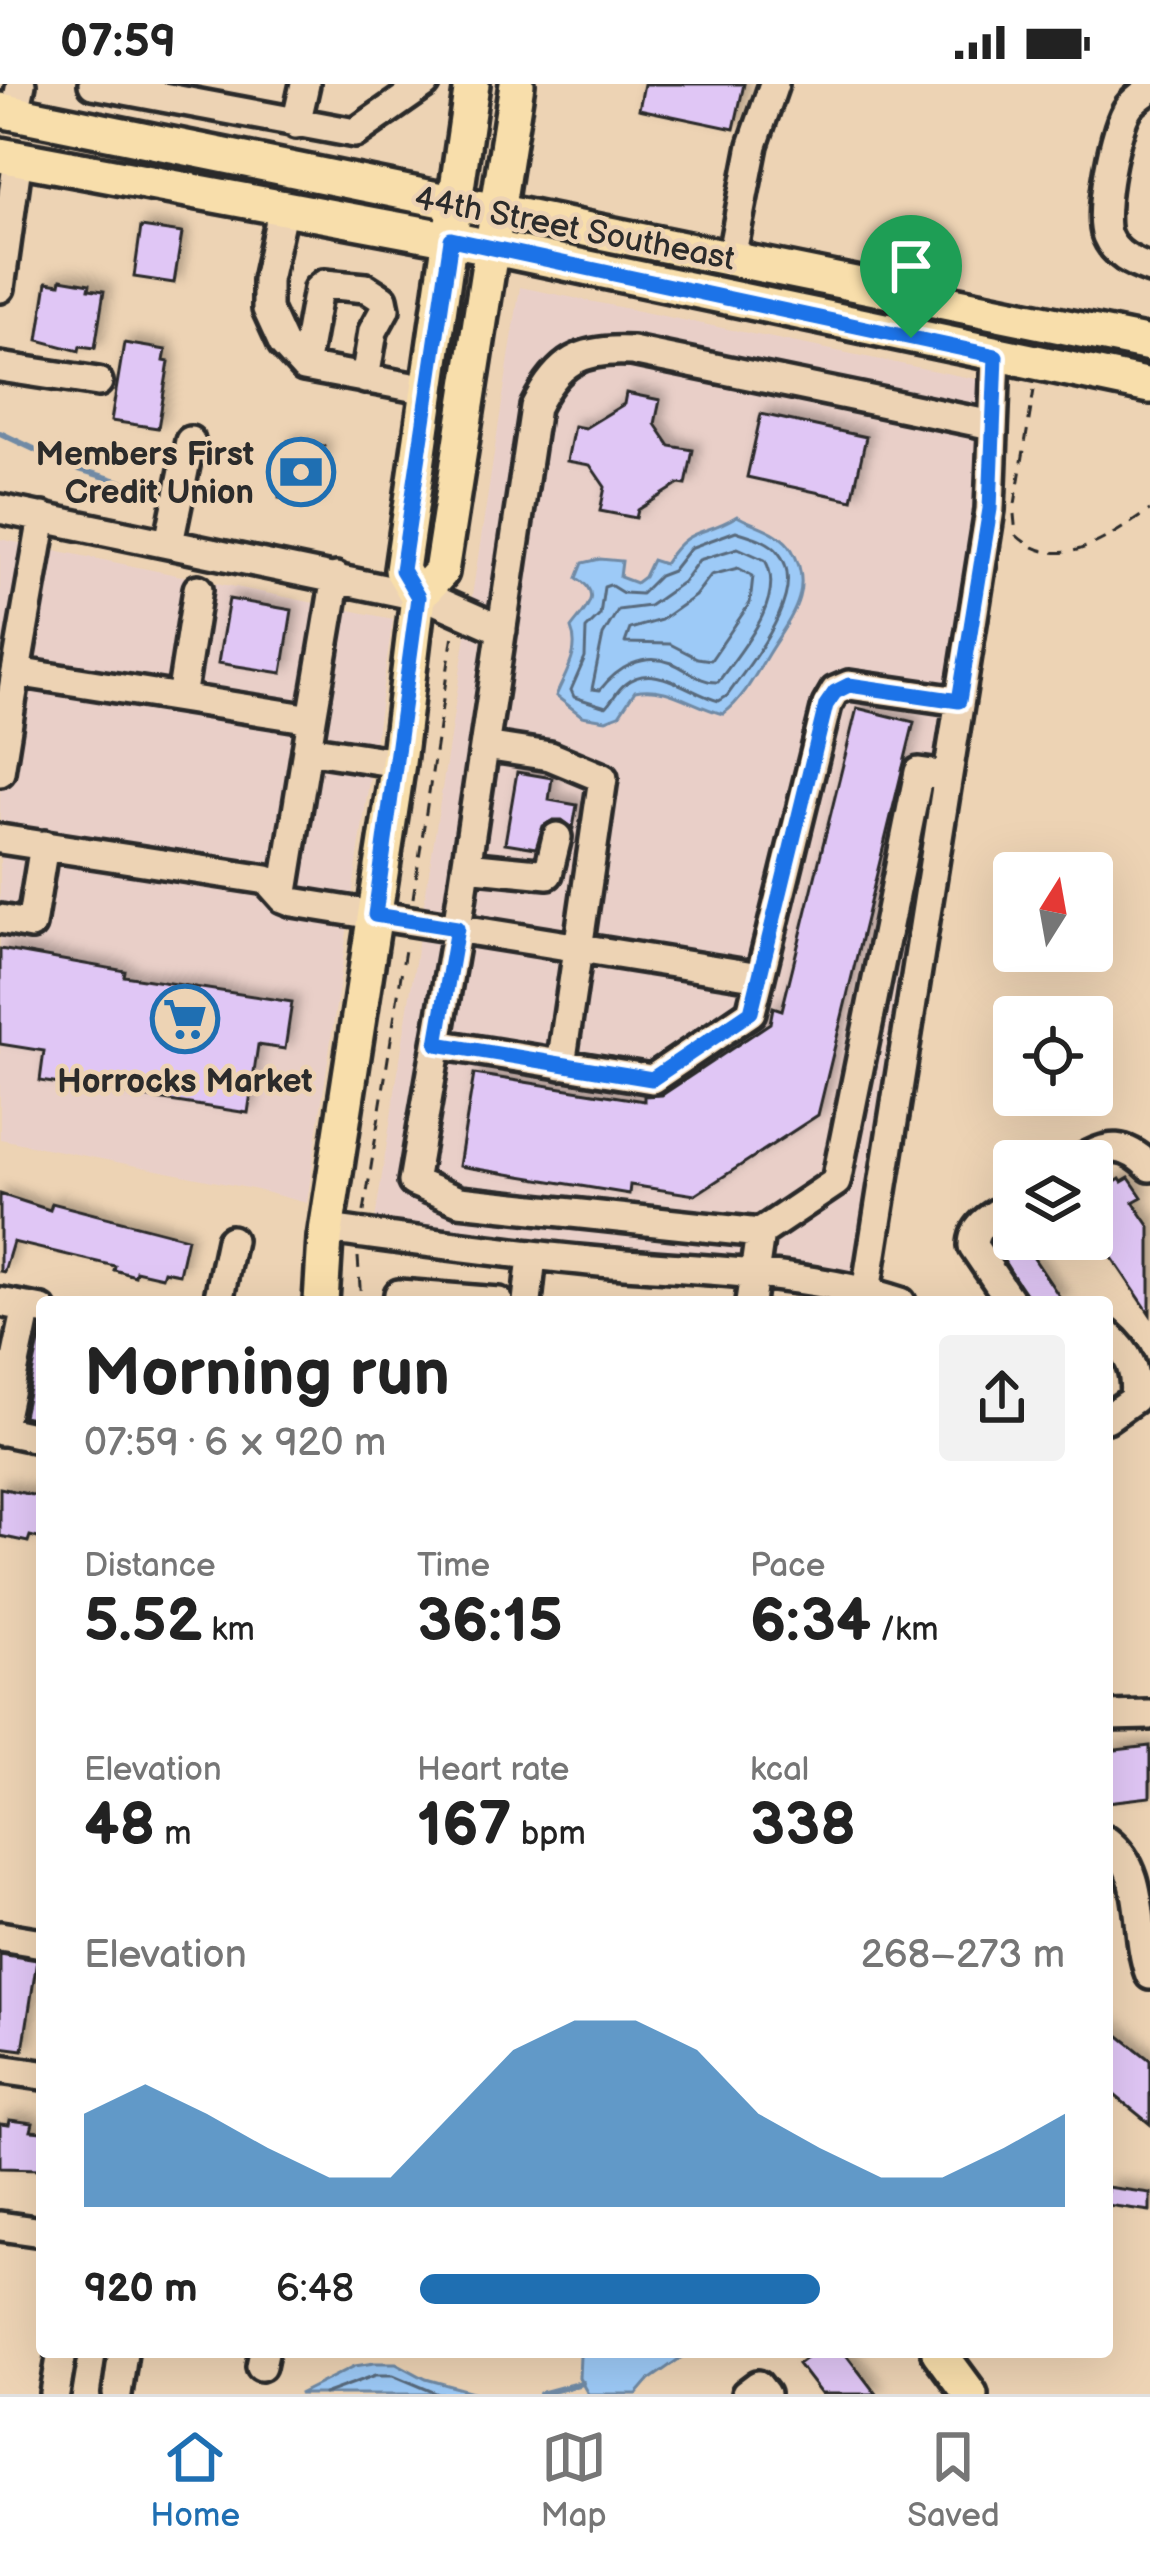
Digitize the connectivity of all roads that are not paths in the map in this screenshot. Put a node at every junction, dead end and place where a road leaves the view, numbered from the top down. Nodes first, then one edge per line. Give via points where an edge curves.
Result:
1 (92, 84) edge
2 (305, 84) edge
3 (425, 84) edge
4 (472, 84) edge
5 (517, 84) edge
6 (773, 84) edge
7 (1150, 89) edge
8 (296, 124) junction
9 (9, 125) edge
10 (456, 202) junction
11 (283, 208) junction
12 (496, 211) junction
13 (451, 239) junction
14 (491, 248) junction
15 (731, 258) junction
16 (1150, 269) edge
17 (0, 288) edge
18 (962, 305) junction
19 (1055, 324) junction
20 (911, 338) junction
21 (1150, 344) edge
22 (996, 356) junction
23 (0, 367) edge
24 (304, 367) junction
25 (365, 379) junction
26 (98, 382) dead end
27 (1150, 386) edge
28 (428, 390) junction
29 (992, 425) junction
30 (190, 441) dead end
31 (420, 444) junction
32 (0, 509) edge
33 (44, 518) junction
34 (449, 523) junction
35 (169, 543) junction
36 (336, 577) junction
37 (198, 589) dead end
38 (418, 597) junction
39 (502, 630) junction
40 (16, 672) junction
41 (181, 698) junction
42 (959, 701) junction
43 (312, 719) junction
44 (485, 746) junction
45 (308, 749) junction
46 (398, 763) junction
47 (0, 772) edge
48 (947, 776) junction
49 (557, 837) dead end
50 (0, 838) edge
51 (44, 845) junction
52 (466, 866) junction
53 (283, 898) junction
54 (375, 915) junction
55 (0, 919) edge
56 (457, 928) junction
57 (578, 947) junction
58 (760, 977) junction
59 (437, 1044) junction
60 (561, 1065) junction
61 (854, 1092) junction
62 (897, 1097) junction
63 (1113, 1146) edge
64 (1150, 1167) edge
65 (993, 1216) edge
66 (327, 1229) junction
67 (760, 1233) junction
68 (231, 1240) dead end
69 (532, 1256) junction
70 (752, 1288) edge
71 (866, 1292) junction
72 (219, 1296) edge
73 (321, 1296) edge
74 (528, 1296) edge
75 (880, 1296) edge
76 (1007, 1296) edge
77 (23, 1306) edge
78 (1113, 1339) edge
79 (28, 1372) edge
80 (1113, 1414) edge
81 (0, 1431) edge
82 (36, 1438) edge
83 (1150, 1715) edge
84 (1113, 1716) edge
85 (1113, 1846) edge
86 (0, 1936) edge
87 (36, 1942) edge
88 (1150, 1975) edge
89 (0, 2068) edge
90 (36, 2074) edge
91 (0, 2226) edge
92 (36, 2231) edge
93 (61, 2358) edge
94 (122, 2358) edge
95 (928, 2358) edge
96 (930, 2358) edge
97 (55, 2394) edge
98 (117, 2394) edge
99 (746, 2394) edge
100 (765, 2394) edge
101 (944, 2394) edge
102 (970, 2394) edge

1 - 8 street
2 - 8 street
3 - 8 street via 355,133
4 - 10 main road
5 - 12 main road
6 - 15 street
7 - 16 street via 1126,110 1104,214 1115,248
9 - 10 main road, 44th Street Southeast via 32,137 78,126
9 - 11 main road, 44th Street Southeast
9 - 17 street
10 - 12 main road, 44th Street Southeast
10 - 13 main road
11 - 13 main road, 44th Street Southeast
11 - 24 street via 266,309
12 - 14 main road
12 - 15 main road, 44th Street Southeast
13 - 14 main road, 44th Street Southeast
13 - 28 main road
14 - 20 main road, 44th Street Southeast
14 - 34 main road
15 - 18 main road, 44th Street Southeast
18 - 19 main road, 44th Street Southeast
18 - 20 main road via 944,327
19 - 21 main road, 44th Street Southeast
19 - 22 main road via 1014,331
20 - 22 main road, 44th Street Southeast
22 - 27 main road, 44th Street Southeast
22 - 29 street
23 - 26 street
24 - 25 street
24 - 25 street via 318,289 366,288 385,309
25 - 28 street
28 - 31 main road
29 - 39 street via 632,352 578,357 548,382 536,407
29 - 42 street via 990,509
30 - 35 street
31 - 34 main road via 429,499
31 - 38 main road via 402,570
32 - 33 street
33 - 35 street
33 - 40 street
34 - 38 main road via 441,572
35 - 36 street
36 - 38 street
36 - 43 street
37 - 41 street
38 - 39 street
38 - 46 main road
39 - 44 street
40 - 41 street
40 - 47 street
41 - 43 street
42 - 48 street
42 - 58 street via 849,685 835,692
43 - 45 street
44 - 52 street
44 - 57 street via 550,756 603,778
45 - 46 street
45 - 53 street
46 - 54 main road
48 - 61 street via 919,772
48 - 62 street
49 - 52 street via 548,874
50 - 51 street
51 - 53 street via 267,880
51 - 55 street via 32,925
52 - 56 street
53 - 54 street
54 - 56 street
54 - 66 main road
56 - 57 street
56 - 59 street
57 - 58 street
57 - 60 street
58 - 60 street via 751,1012 652,1079
59 - 60 street
59 - 67 street via 413,1182 459,1201
61 - 62 street
61 - 67 street via 836,1182
62 - 71 street
63 - 64 street
65 - 76 street via 974,1246
66 - 69 street
66 - 73 main road
67 - 70 street
68 - 72 street
69 - 70 street
69 - 74 street
70 - 71 street
71 - 75 street
77 - 79 street
78 - 80 street via 1136,1379 1134,1399
79 - 81 street
81 - 82 street
83 - 84 street
85 - 88 street via 1136,1882
86 - 87 street
89 - 90 street
91 - 92 street
93 - 97 street
94 - 98 street
95 - 101 main road
96 - 102 main road
99 - 100 street via 758,2385

